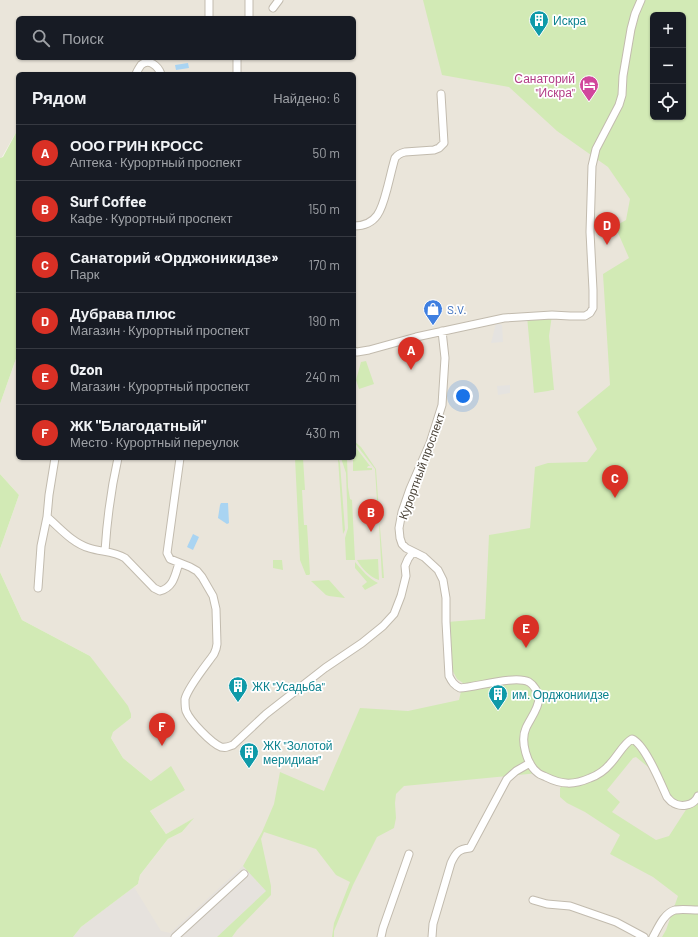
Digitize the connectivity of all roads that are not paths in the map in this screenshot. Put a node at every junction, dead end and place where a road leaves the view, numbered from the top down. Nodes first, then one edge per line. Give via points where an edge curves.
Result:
1 (209, 0) edge
2 (249, 0) edge
3 (279, 0) edge
4 (641, 0) edge
5 (273, 8) dead end
6 (210, 16) edge
7 (249, 16) edge
8 (237, 60) edge
9 (137, 72) edge
10 (160, 72) edge
11 (237, 72) edge
12 (441, 94) dead end
13 (356, 226) edge
14 (442, 331) junction
15 (356, 352) edge
16 (55, 460) edge
17 (118, 460) edge
18 (180, 460) edge
19 (47, 517) junction
20 (105, 551) junction
21 (413, 552) junction
22 (179, 563) junction
23 (38, 588) dead end
24 (530, 763) junction
25 (698, 796) edge
26 (409, 854) dead end
27 (244, 874) dead end
28 (533, 900) dead end
29 (698, 910) edge
30 (175, 937) edge
31 (381, 937) edge
32 (432, 937) edge
33 (644, 937) edge
34 (653, 937) edge

1 - 6 street
2 - 7 street
3 - 5 street
4 - 14 street via 632,28 622,95 596,149 592,166 590,225 593,308 590,313 584,316 552,314 504,318
8 - 11 street
9 - 10 street via 142,65 150,63 158,67
12 - 13 street via 444,143 434,150 402,152 397,156 383,206 372,222
14 - 15 street
14 - 21 street, Курортный проспект via 445,358 442,404 430,443 402,512 399,528 402,544
16 - 19 street
17 - 20 street
18 - 22 street via 167,553 170,559
19 - 20 street via 75,542 88,548
19 - 23 street via 41,546
20 - 22 street via 125,558 160,591 170,586
21 - 22 street via 405,566 406,576 394,614 384,626 325,668 266,714 238,741 226,748 205,735 186,710 185,700 188,691 216,649 216,609 213,596 202,577 197,571
21 - 24 street, Курортный проспект via 438,570 443,580 449,676 452,682 460,688 523,680 530,682 538,694 538,705 524,737
24 - 25 street via 538,773 554,781 574,783 590,778 611,764 632,739 648,758 672,802 690,805
24 - 32 street via 507,779 470,848 462,849 455,855 433,924
26 - 31 street
27 - 30 street
28 - 33 street via 570,906 616,922
29 - 34 street via 670,912

